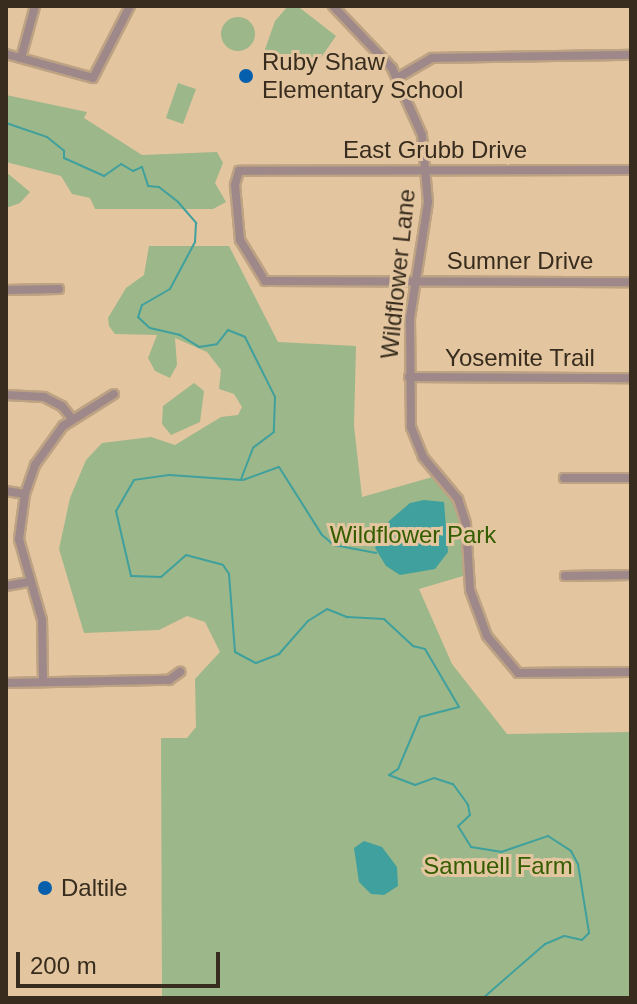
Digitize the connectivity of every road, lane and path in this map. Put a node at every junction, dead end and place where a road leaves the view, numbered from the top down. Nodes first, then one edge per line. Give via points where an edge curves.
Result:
1 (35, 6) edge
2 (130, 6) edge
3 (338, 7) edge
4 (6, 54) edge
5 (631, 55) edge
6 (21, 58) junction
7 (399, 77) junction
8 (631, 170) edge
9 (428, 171) junction
10 (414, 280) junction
11 (265, 281) joint
12 (631, 282) edge
13 (59, 289) dead end
14 (6, 290) edge
15 (409, 377) junction
16 (631, 378) edge
17 (114, 394) dead end
18 (6, 395) edge
19 (72, 419) junction
20 (564, 478) dead end
21 (631, 478) edge
22 (6, 491) edge
23 (25, 494) junction
24 (631, 575) edge
25 (565, 576) dead end
26 (28, 582) junction
27 (6, 586) edge
28 (180, 672) dead end
29 (631, 672) edge
30 (43, 682) junction
31 (6, 683) edge

1 - 6 street
2 - 6 street via 93,78
3 - 7 street, Wildflower Lane
4 - 6 street
5 - 7 street via 432,58
7 - 9 street, Wildflower Lane via 419,125
8 - 9 street, East Grubb Drive
9 - 10 street, Wildflower Lane via 426,227
9 - 11 street, East Grubb Drive via 239,171 236,226
10 - 11 street, Sumner Drive
10 - 12 street, Sumner Drive
10 - 15 street, Wildflower Lane
13 - 14 street
15 - 16 street, Yosemite Trail
15 - 29 street, Wildflower Lane via 411,427 423,457 458,499 466,524 470,590 487,636 518,673
17 - 19 street
18 - 19 street via 44,397 62,406
19 - 23 street via 35,465
20 - 21 street
22 - 23 street
23 - 26 street via 19,539
24 - 25 street
26 - 27 street
26 - 30 street via 42,620
28 - 30 street via 169,680
30 - 31 street

